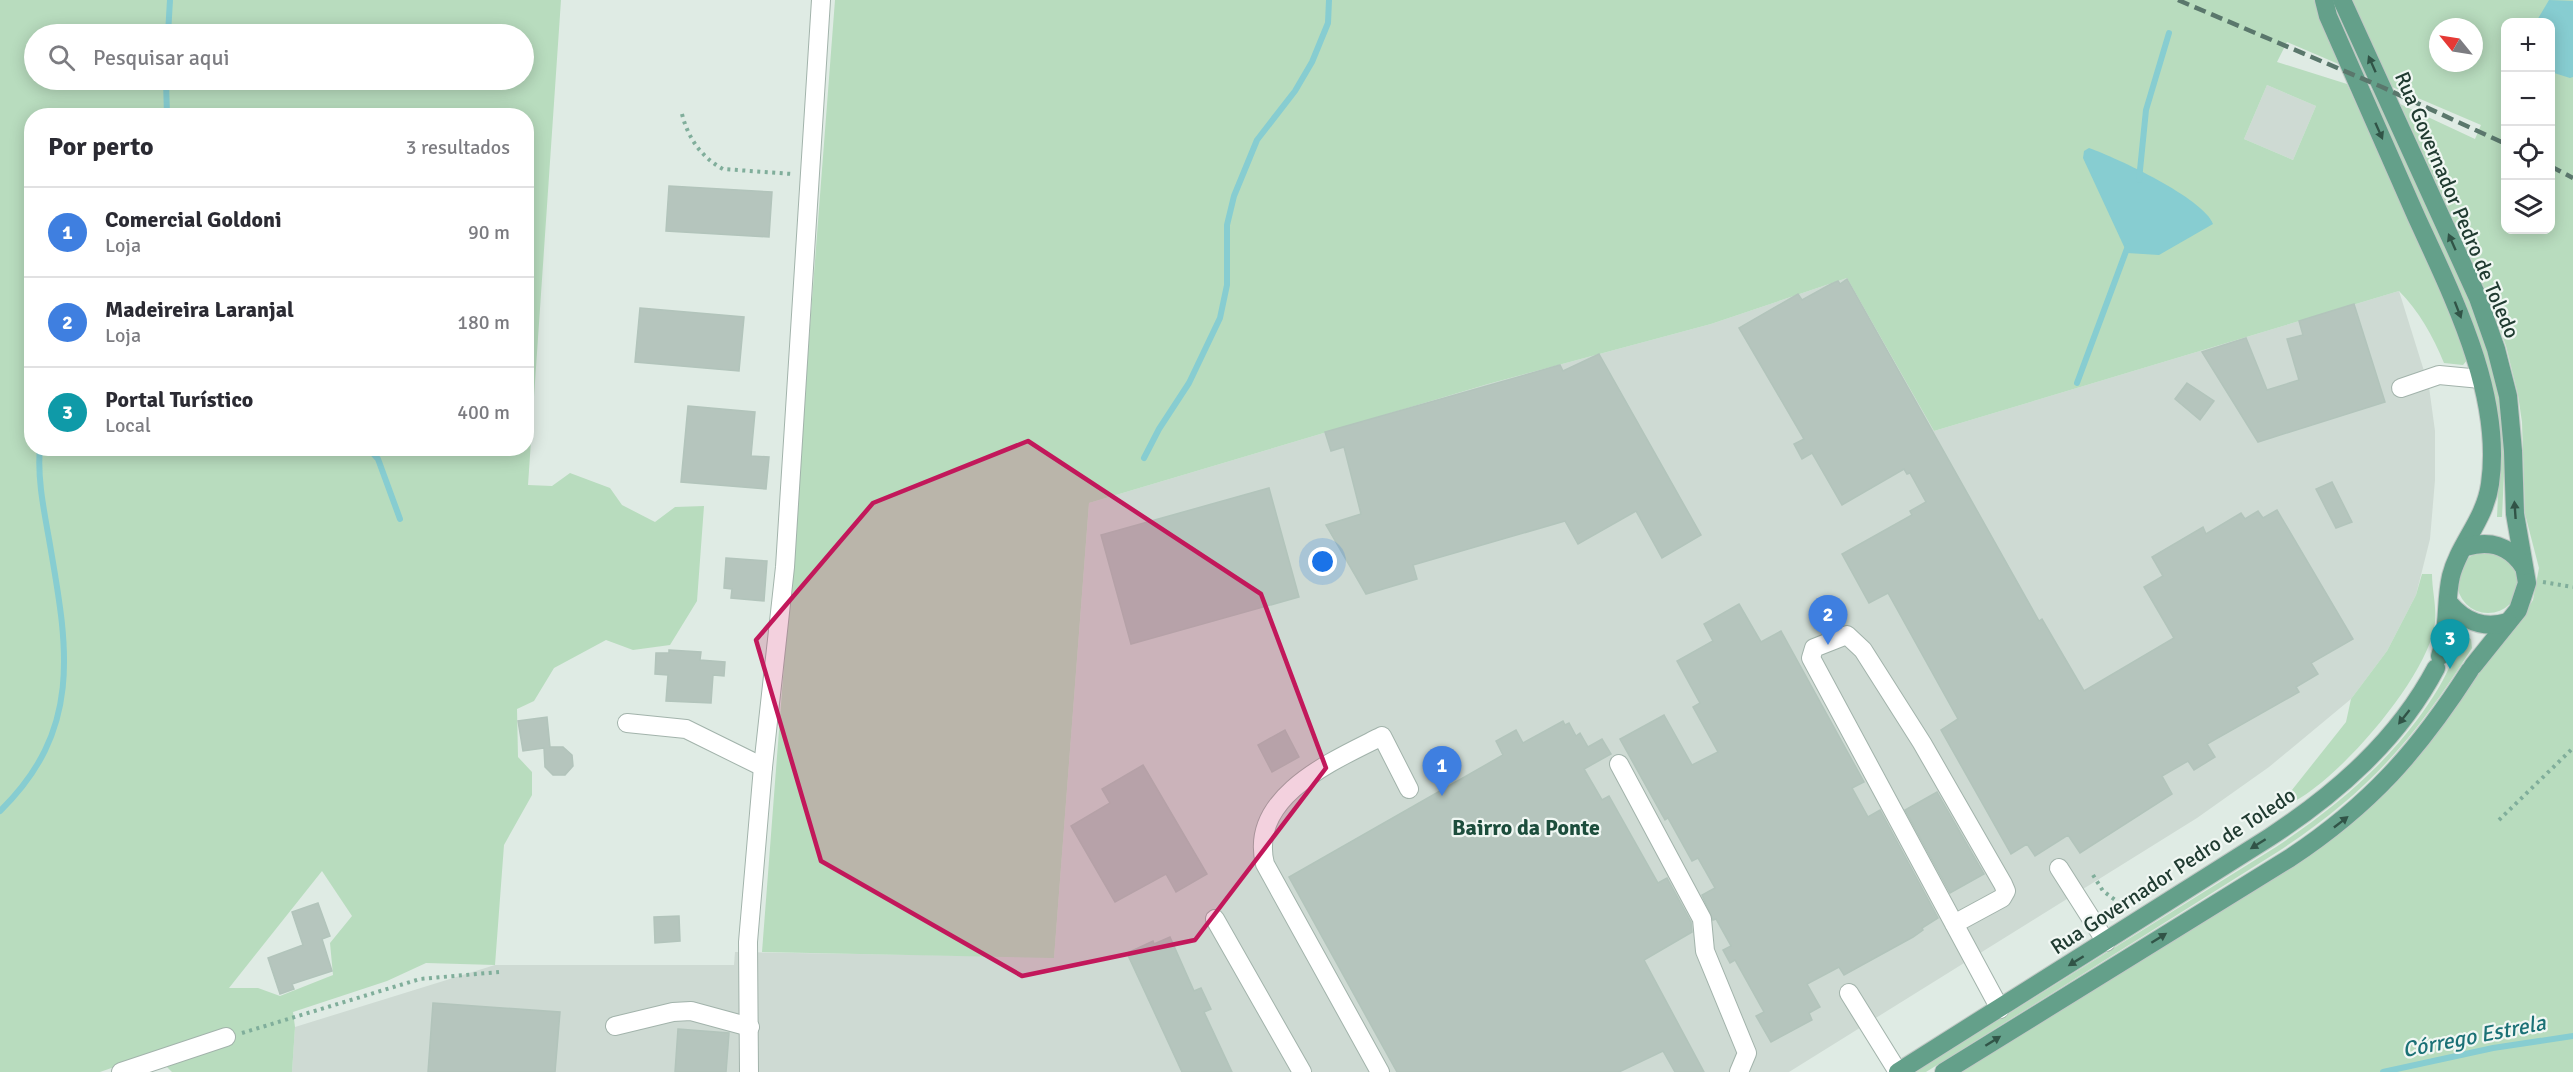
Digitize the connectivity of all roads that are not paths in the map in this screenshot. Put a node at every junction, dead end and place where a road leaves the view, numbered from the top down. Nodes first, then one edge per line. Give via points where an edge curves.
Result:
1 (821, 0) edge
2 (2324, 0) edge
3 (2342, 0) edge
4 (2481, 379) junction
5 (2401, 388) dead end
6 (2466, 546) junction
7 (2524, 568) junction
8 (2449, 603) junction
9 (2508, 622) junction
10 (627, 723) dead end
11 (1619, 764) dead end
12 (763, 767) junction
13 (1409, 789) dead end
14 (2060, 868) dead end
15 (1215, 919) dead end
16 (1954, 924) junction
17 (2106, 942) junction
18 (1849, 993) dead end
19 (2000, 1009) junction
20 (615, 1026) dead end
21 (750, 1027) junction
22 (226, 1037) road end
23 (121, 1072) edge
24 (749, 1072) edge
25 (1302, 1072) edge
26 (1380, 1072) edge
27 (1739, 1072) edge
28 (1898, 1072) edge
29 (1944, 1072) edge

1 - 12 street via 785,567
2 -> 4 main road, Rua Governador Pedro de Toledo via 2457,306
7 -> 3 main road, Rua Governador Pedro de Toledo via 2515,514 2508,396 2496,349 2478,298
4 - 5 street via 2439,375
4 - 6 main road, Rua Governador Pedro de Toledo via 2489,425 2491,483 2480,519
6 - 7 main road via 2499,546
6 - 8 main road, Rua Governador Pedro de Toledo via 2451,578
7 - 9 main road, Rua Governador Pedro de Toledo via 2524,596
8 - 9 main road via 2475,623
8 -> 17 main road, Rua Governador Pedro de Toledo via 2447,631 2438,662 2423,691 2386,740 2338,788 2299,818
29 -> 9 main road, Rua Governador Pedro de Toledo via 2290,858 2344,820 2410,756
10 - 12 street via 686,729
11 - 27 street via 1702,919 1705,951 1747,1053
12 - 21 street via 748,942
13 - 26 street via 1382,736 1310,774 1293,788 1271,820 1262,852 1265,864
14 - 17 street
15 - 25 street
16 - 16 street via 2002,898 2006,891 1922,743 1863,650 1847,634 1842,634 1814,648 1811,658
16 - 19 street
17 -> 19 main road, Rua Governador Pedro de Toledo
18 - 28 street
19 - 28 main road, Rua Governador Pedro de Toledo
20 - 21 street via 691,1011
21 - 24 street
22 - 23 street

